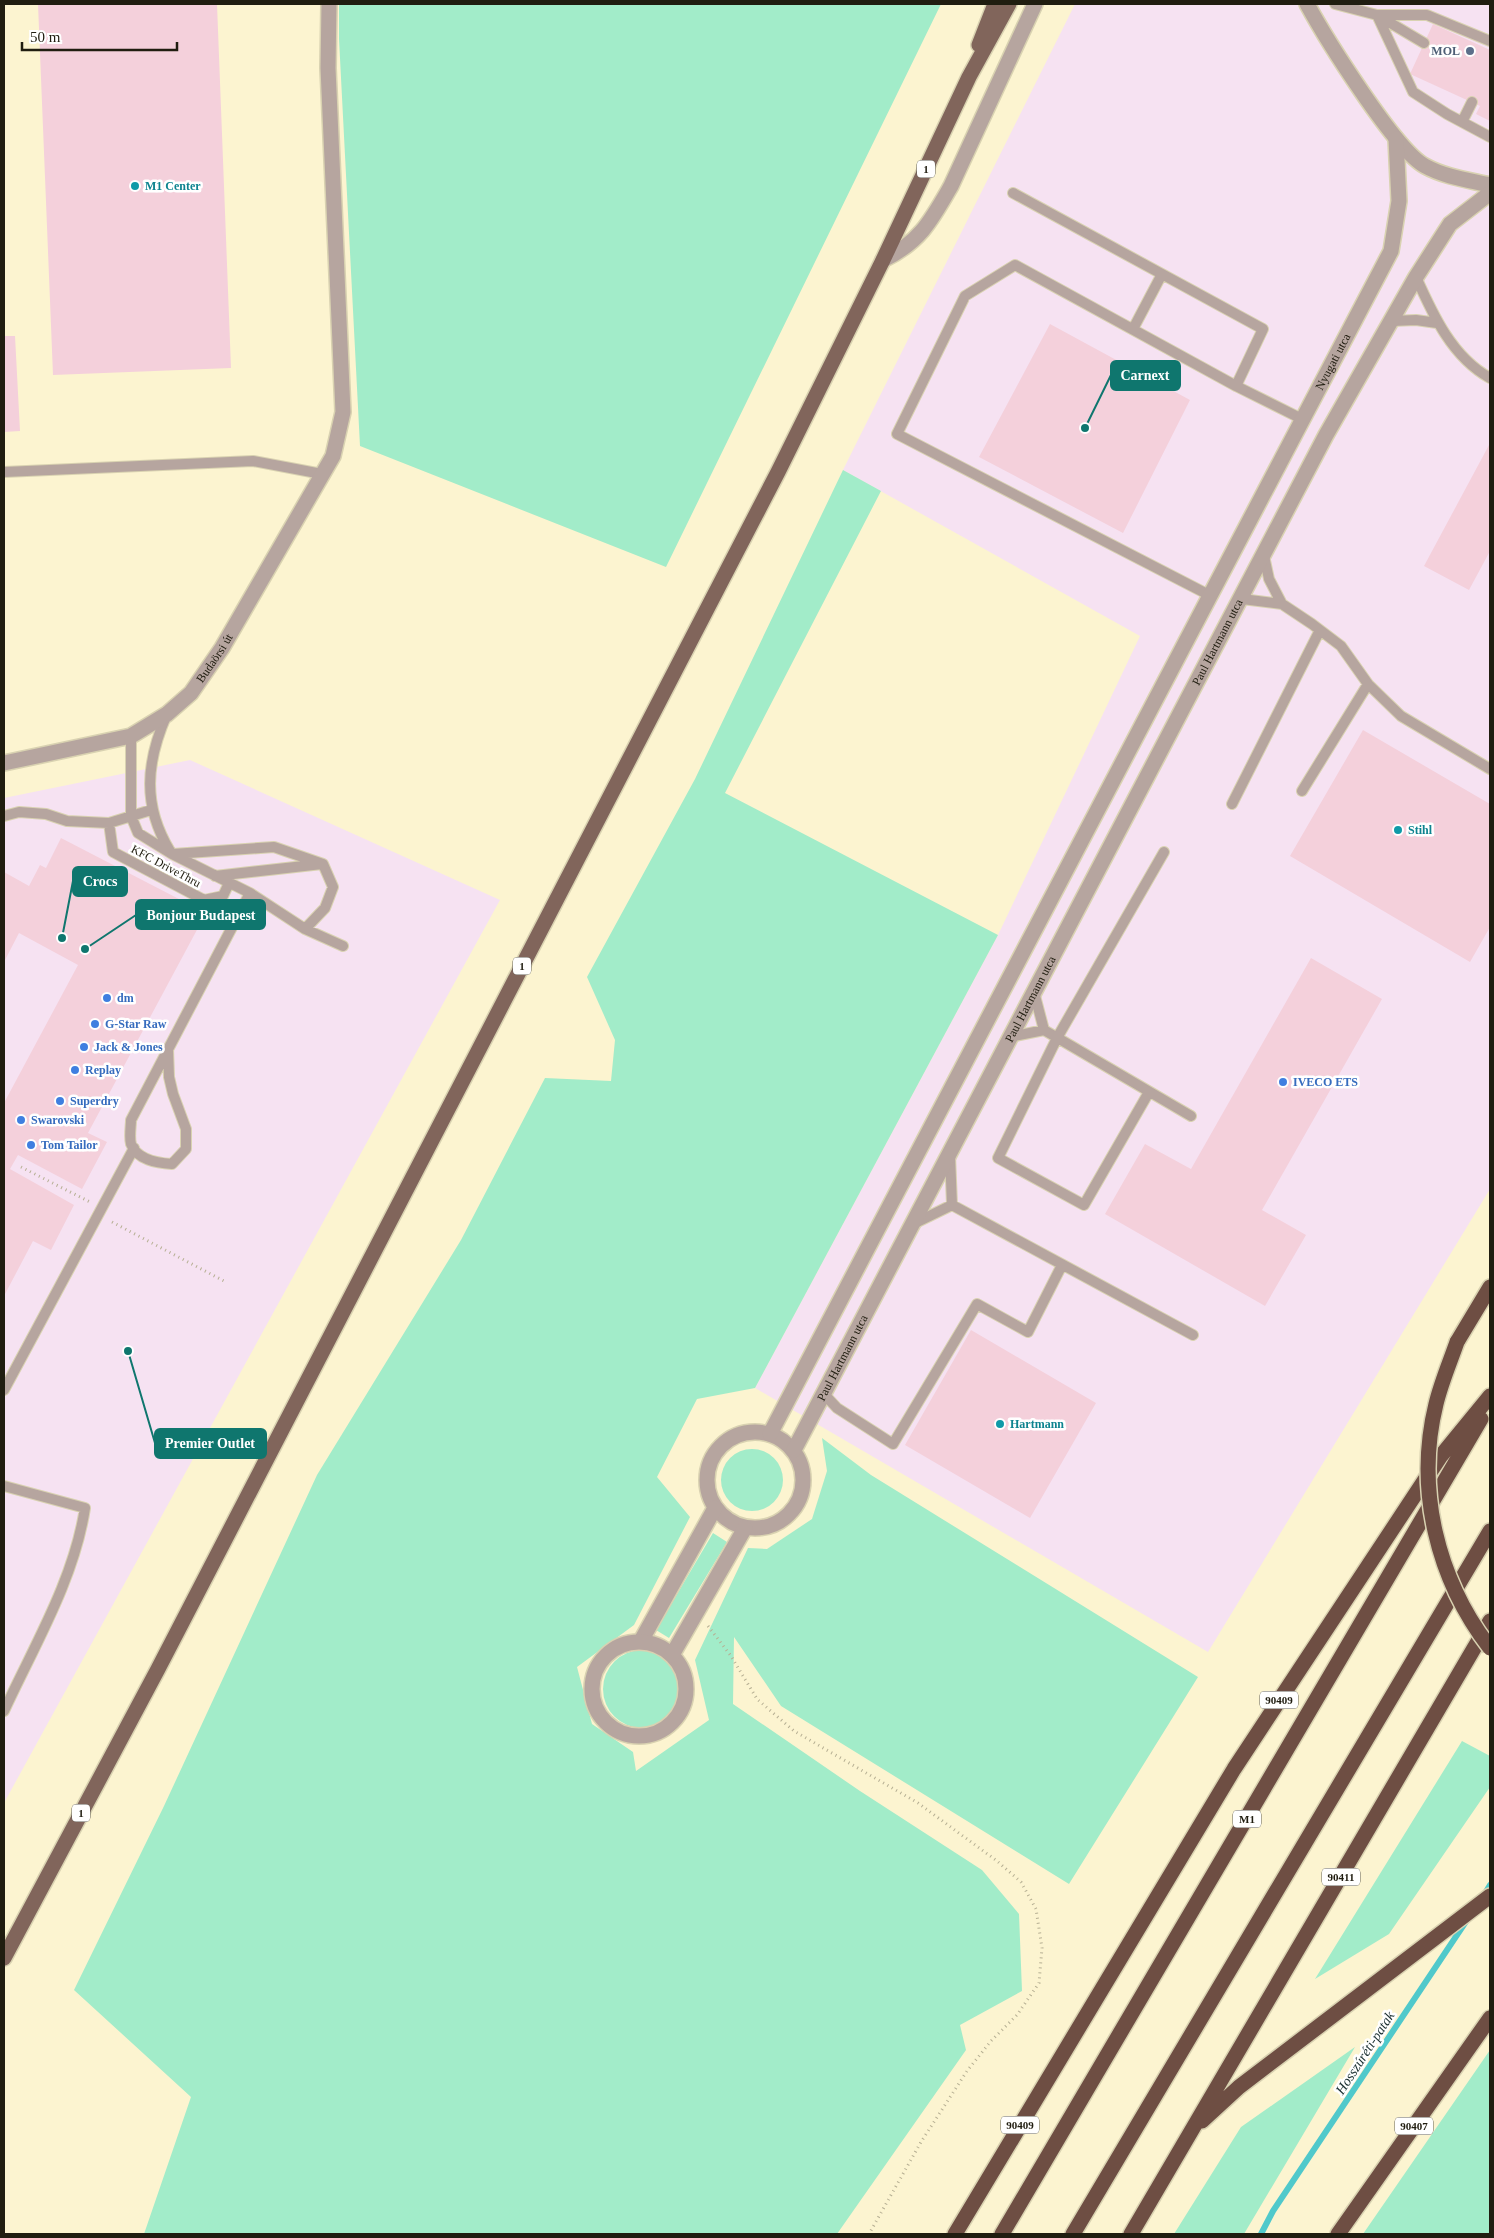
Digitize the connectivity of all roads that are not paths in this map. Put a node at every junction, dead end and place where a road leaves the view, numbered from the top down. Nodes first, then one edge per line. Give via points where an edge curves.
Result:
1 (329, 4) edge
2 (995, 4) edge
3 (1009, 4) edge
4 (1035, 4) edge
5 (1307, 4) edge
6 (1335, 4) edge
7 (1364, 8) edge
8 (1376, 14) junction
9 (1490, 41) edge
10 (1424, 43) dead end
11 (969, 78) junction
12 (1472, 102) dead end
13 (1462, 122) junction
14 (1490, 137) edge
15 (1396, 139) junction
16 (1490, 185) edge
17 (1013, 193) dead end
18 (1490, 193) edge
19 (883, 260) junction
20 (1162, 274) junction
21 (1416, 277) junction
22 (1392, 321) junction
23 (1437, 323) junction
24 (1133, 329) junction
25 (1490, 378) edge
26 (1236, 386) junction
27 (1304, 420) junction
28 (4, 472) edge
29 (322, 474) junction
30 (1265, 553) junction
31 (1211, 596) junction
32 (1242, 599) junction
33 (1282, 604) junction
34 (1320, 630) junction
35 (1368, 684) junction
36 (167, 714) junction
37 (131, 736) junction
38 (4, 763) edge
39 (1490, 769) edge
40 (1302, 791) dead end
41 (1232, 804) dead end
42 (151, 810) junction
43 (4, 816) edge
44 (131, 816) junction
45 (109, 823) junction
46 (1164, 852) dead end
47 (172, 854) junction
48 (323, 864) junction
49 (215, 876) junction
50 (229, 883) junction
51 (250, 894) junction
52 (305, 928) junction
53 (343, 946) dead end
54 (1034, 992) junction
55 (1044, 1030) junction
56 (1010, 1036) junction
57 (1057, 1038) junction
58 (168, 1049) junction
59 (1149, 1092) junction
60 (1191, 1116) dead end
61 (134, 1148) junction
62 (950, 1154) junction
63 (952, 1205) junction
64 (913, 1224) junction
65 (1062, 1265) junction
66 (1490, 1287) edge
67 (1192, 1335) dead end
68 (4, 1390) edge
69 (823, 1393) junction
70 (1490, 1396) edge
71 (1490, 1403) edge
72 (770, 1434) junction
73 (794, 1450) junction
74 (4, 1486) edge
75 (715, 1508) junction
76 (745, 1528) junction
77 (1490, 1531) edge
78 (1490, 1621) edge
79 (641, 1641) junction
80 (1490, 1648) edge
81 (672, 1655) junction
82 (4, 1711) edge
83 (1490, 1896) edge
84 (4, 1958) edge
85 (1490, 2018) edge
86 (1190, 2132) junction
87 (955, 2234) edge
88 (1002, 2234) edge
89 (1073, 2234) edge
90 (1131, 2234) edge
91 (1338, 2234) edge

1 - 29 street, Budaörsi út via 328,68 343,412 333,456
2 - 11 main road, 1
3 - 11 main road, 1
4 - 19 street via 935,214 917,239
5 - 15 street
6 - 7 lane
7 - 8 lane
8 - 9 lane via 1427,15
8 - 10 lane
8 - 13 lane via 1413,92
11 - 19 main road, 1
12 - 13 lane
13 - 14 lane
15 - 16 street via 1423,165 1453,177
15 - 27 street, Nyugati utca via 1399,201 1391,251
17 - 20 lane
18 - 21 street via 1450,224
19 - 84 main road, 1 via 774,481 158,1669
20 - 24 lane
20 - 26 lane via 1263,329
21 - 22 street
21 - 23 lane via 1434,310
22 - 23 lane
22 - 30 street via 1326,435
23 - 25 lane via 1472,368
24 - 26 lane
24 - 31 lane via 1015,265 965,296 897,434
26 - 27 lane
27 - 31 street, Nyugati utca
28 - 29 lane via 253,461
29 - 36 street, Budaörsi út via 222,648 191,693
30 - 32 street, Paul Hartmann utca
30 - 33 lane via 1269,578
31 - 72 street
32 - 33 lane
32 - 54 street, Paul Hartmann utca
33 - 34 lane
34 - 35 lane via 1341,646
34 - 41 lane
35 - 39 lane via 1401,716
35 - 40 lane
36 - 37 street, Budaörsi út
36 - 42 lane via 156,739 150,774
37 - 38 street, Budaörsi út
37 - 44 lane
42 - 44 lane
42 - 47 lane
43 - 45 lane via 19,812 46,814 67,821
44 - 45 lane
44 - 47 lane via 138,833
45 - 50 lane, KFC DriveThru via 113,852 204,900 223,896
46 - 57 lane
47 - 48 lane via 274,847
47 - 49 lane
48 - 49 lane
48 - 52 lane via 333,887 325,908
49 - 50 lane
50 - 51 lane
51 - 52 lane
51 - 58 lane
52 - 53 lane
54 - 55 lane
54 - 56 street, Paul Hartmann utca
55 - 56 lane
55 - 57 lane
56 - 62 street, Paul Hartmann utca
57 - 59 lane
57 - 59 lane via 998,1158 1084,1205
58 - 61 lane via 130,1120
58 - 61 lane via 169,1077 186,1129 186,1149 172,1164 150,1162
59 - 60 lane
61 - 68 lane
62 - 63 lane
62 - 64 street, Paul Hartmann utca
63 - 64 lane
63 - 65 lane
64 - 69 street, Paul Hartmann utca
65 - 67 lane
65 - 69 lane via 1028,1332 977,1304 893,1444 837,1408
66 - 80 highway, bridge via 1457,1342 1436,1404 1427,1470 1432,1522 1444,1567 1477,1631
69 - 73 street, Paul Hartmann utca
70 - 87 highway, 90409 via 1440,1457 1234,1769
71 - 88 highway, M1
72 - 73 street
72 - 75 street via 746,1432 726,1441 714,1453 707,1480 708,1493
73 - 76 street via 803,1473 803,1490 794,1509 776,1524
74 - 82 lane via 85,1508 82,1533 71,1568
75 - 76 street via 727,1520
75 - 79 street
76 - 81 street
77 - 89 highway
78 - 86 highway, 90411
79 - 81 street via 658,1645
79 - 81 street via 620,1645 605,1656 592,1678 593,1701 599,1716 610,1728 632,1737 649,1736 658,1734 676,1720 687,1695 686,1678
83 - 86 highway via 1239,2087
85 - 91 highway, 90407
86 - 90 highway, 90411

